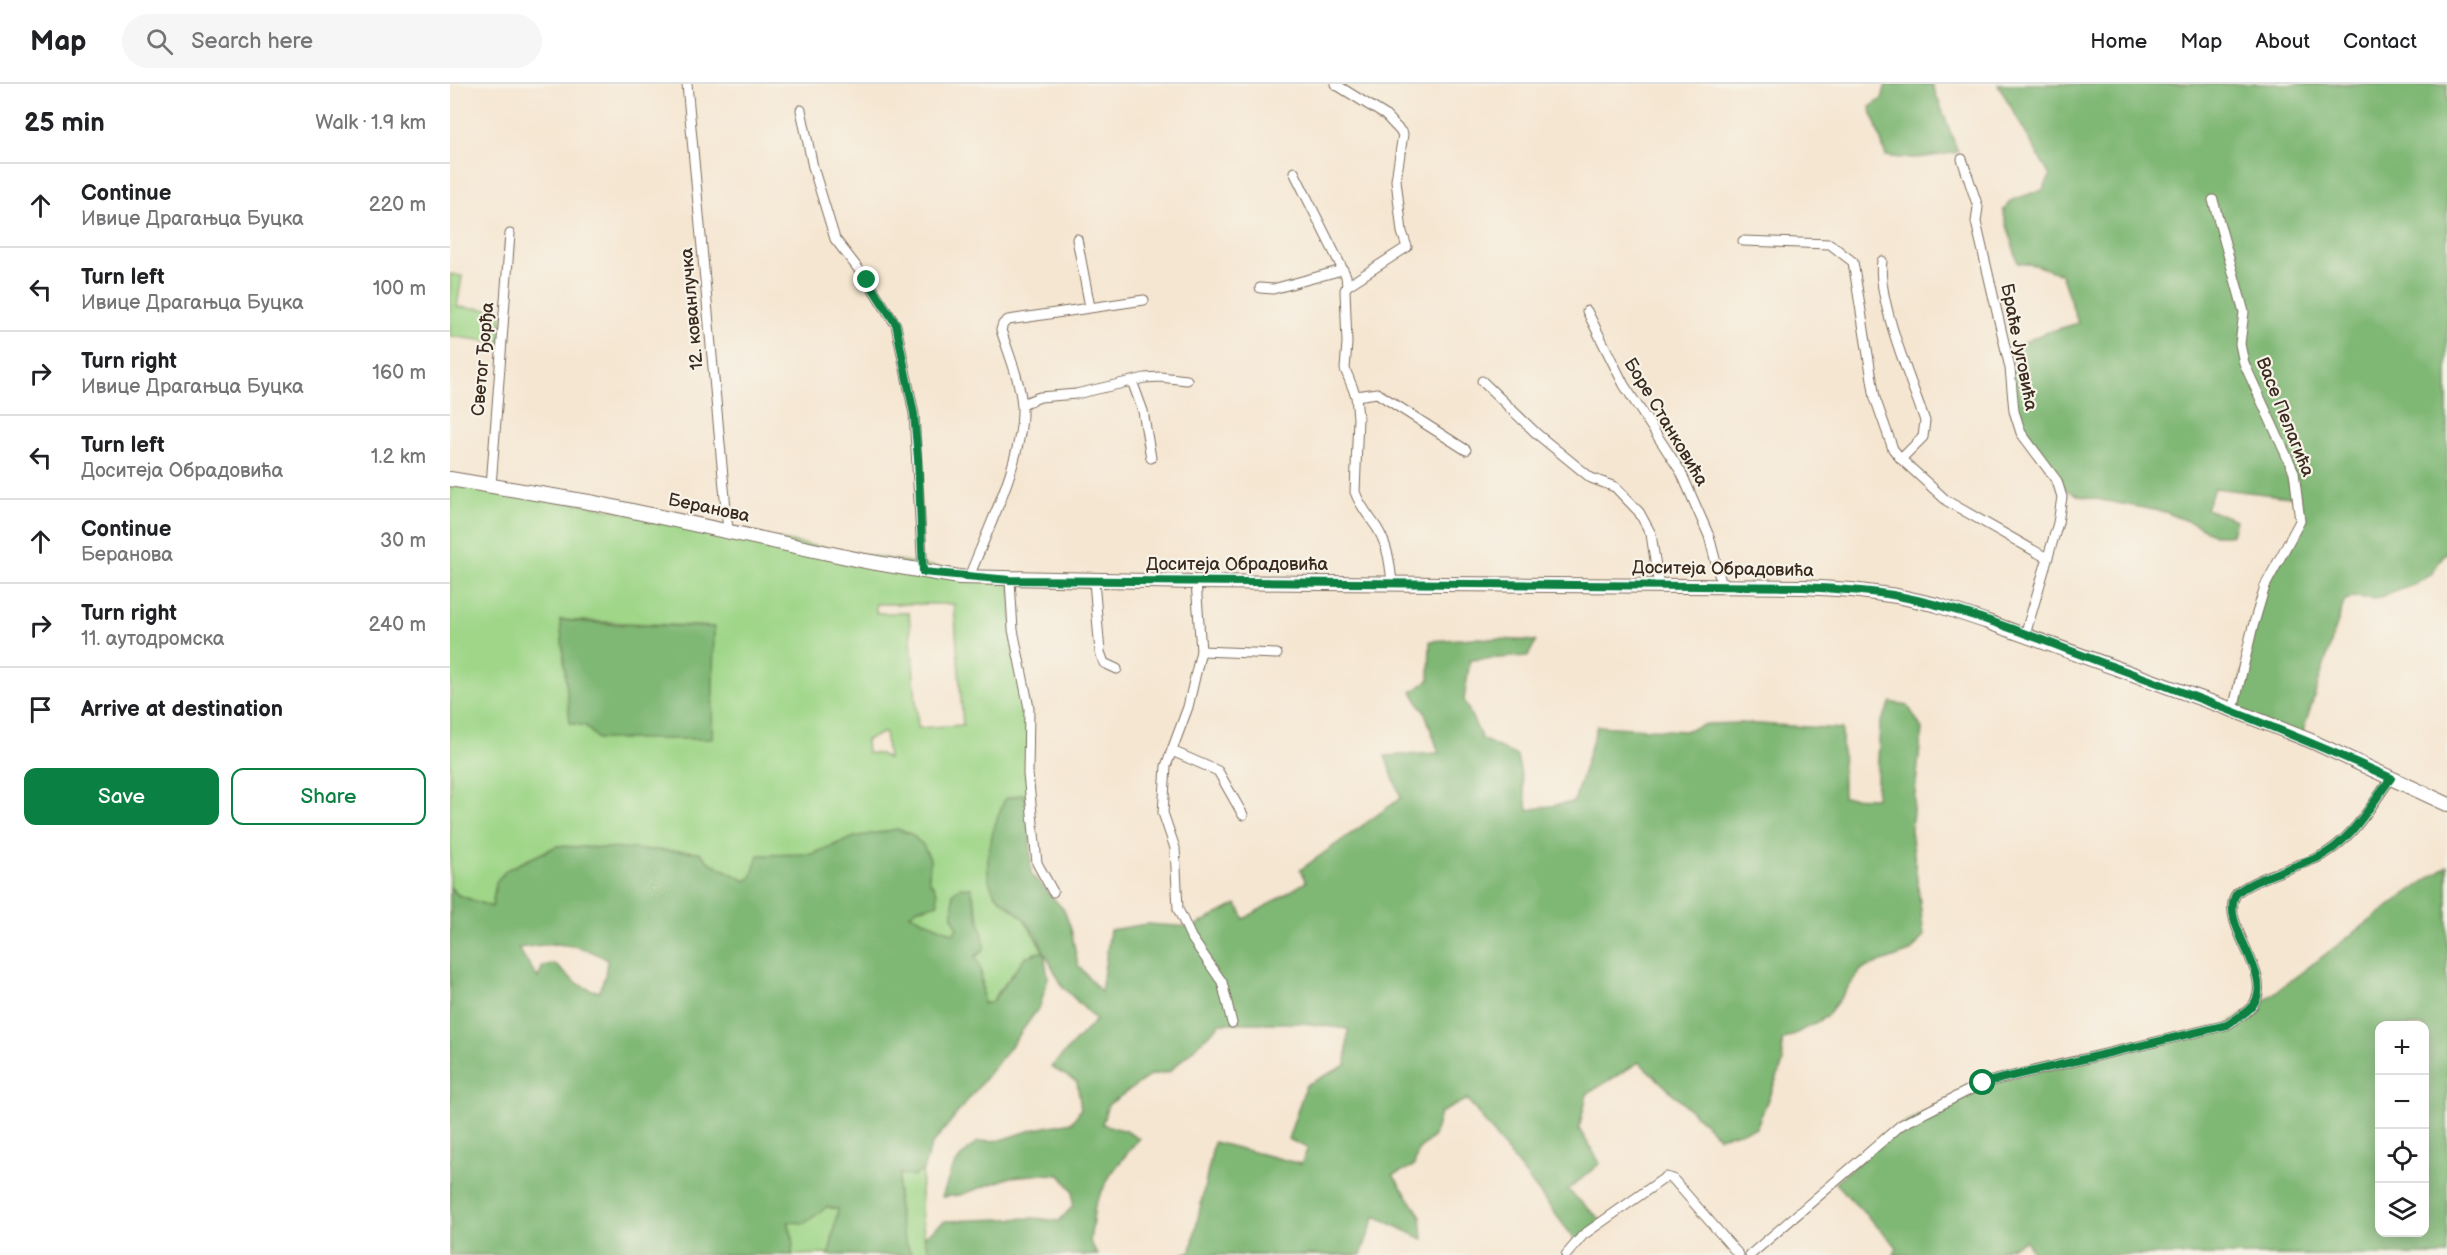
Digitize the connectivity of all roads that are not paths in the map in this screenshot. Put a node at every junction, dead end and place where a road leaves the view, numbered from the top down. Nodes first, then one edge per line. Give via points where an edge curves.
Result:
1 (687, 84) edge
2 (1335, 84) edge
3 (801, 110) dead end
4 (1962, 159) dead end
5 (1294, 172) dead end
6 (2213, 200) dead end
7 (510, 234) dead end
8 (1077, 239) dead end
9 (1743, 241) dead end
10 (1882, 261) dead end
11 (1342, 270) junction
12 (1347, 286) junction
13 (1260, 288) dead end
14 (1144, 300) dead end
15 (1090, 307) junction
16 (1587, 311) dead end
17 (1187, 380) dead end
18 (1132, 381) junction
19 (1482, 381) dead end
20 (1356, 396) junction
21 (1022, 404) junction
22 (1466, 450) dead end
23 (1151, 458) dead end
24 (1901, 459) junction
25 (450, 479) edge
26 (491, 486) junction
27 (728, 531) junction
28 (2047, 558) junction
29 (923, 572) junction
30 (964, 577) junction
31 (1010, 580) junction
32 (1094, 581) junction
33 (1196, 582) junction
34 (1392, 583) junction
35 (1659, 586) junction
36 (1722, 586) junction
37 (2025, 635) junction
38 (1201, 651) junction
39 (1276, 654) dead end
40 (1117, 669) dead end
41 (2233, 710) junction
42 (1172, 751) junction
43 (2391, 778) junction
44 (2447, 804) edge
45 (1243, 815) dead end
46 (1053, 892) dead end
47 (1232, 1023) dead end
48 (1566, 1255) edge
49 (1739, 1255) edge
50 (1750, 1255) edge

1 - 27 street, 12. кованлучка
2 - 12 street via 1385,115 1403,134 1396,180 1407,247
3 - 29 street via 835,239 896,324 914,414
4 - 28 street, Браће Југовића via 1978,207 1976,222 2010,368 2014,411 2021,432 2060,487 2058,523
5 - 11 street
6 - 41 street, Васе Пелагића via 2244,312 2240,344 2244,363 2294,472 2300,507 2300,521 2265,586
7 - 26 street, Светог Ђорђа
8 - 15 street
9 - 24 street via 1830,244 1853,262 1875,398 1893,449
10 - 24 street via 1887,305 1925,421 1923,436
11 - 12 street
11 - 13 street
12 - 20 street via 1345,369
14 - 15 street
15 - 21 street via 1003,324 1001,330
16 - 36 street, Боре Станковића via 1623,385 1681,472 1709,536
17 - 18 street via 1160,377
18 - 21 street via 1076,394 1040,397
18 - 23 street via 1143,411
19 - 35 street via 1537,434 1591,478 1615,487 1640,512 1651,534
20 - 22 street via 1377,393
20 - 34 street via 1355,492 1389,555
21 - 30 street via 1022,429 1015,459
24 - 28 street via 1947,501
25 - 26 main road, Беранова
26 - 27 main road, Беранова
27 - 29 main road, Беранова
28 - 37 street, Браће Југовића
29 - 30 main road, Беранова
30 - 31 main road, Доситеја Обрадовића
31 - 32 main road, Доситеја Обрадовића
31 - 46 street via 1013,630 1029,708 1028,774 1037,863
32 - 33 main road, Доситеја Обрадовића
32 - 40 street via 1100,652 1104,663
33 - 34 main road, Доситеја Обрадовића
33 - 38 street
34 - 35 main road, Доситеја Обрадовића
35 - 36 main road, Доситеја Обрадовића
36 - 37 main road, Доситеја Обрадовића via 1833,589 1897,596 1937,605
37 - 41 main road, Доситеја Обрадовића
38 - 39 street
38 - 42 street via 1188,707
41 - 43 main road, Доситеја Обрадовића
42 - 45 street via 1218,771
42 - 47 street via 1166,766 1163,813 1175,848 1178,909 1191,937 1222,982
43 - 44 main road, Доситеја Обрадовића
43 - 50 street via 2341,843 2318,858 2270,876 2235,896 2235,919 2258,989 2256,1001 2246,1012 2227,1025 1983,1083 1901,1125
48 - 49 street via 1583,1235 1666,1177 1672,1179

